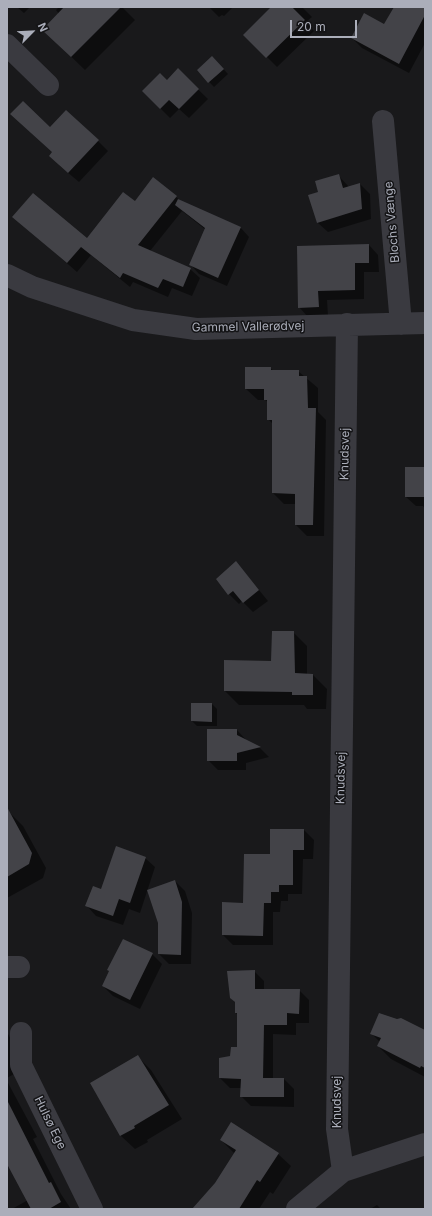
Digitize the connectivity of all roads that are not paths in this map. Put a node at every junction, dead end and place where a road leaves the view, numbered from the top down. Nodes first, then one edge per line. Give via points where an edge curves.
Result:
1 (7, 45) edge
2 (48, 85) dead end
3 (383, 121) dead end
4 (7, 275) edge
5 (425, 323) edge
6 (347, 324) junction
7 (401, 324) junction
8 (21, 1033) dead end
9 (425, 1144) edge
10 (343, 1171) junction
11 (92, 1209) edge
12 (297, 1209) edge

1 - 2 street
3 - 7 street, Blochs Vænge
4 - 6 street, Gammel Vallerødvej via 32,288 133,320 196,329
5 - 7 street, Gammel Vallerødvej
6 - 7 street, Gammel Vallerødvej
6 - 10 street, Knudsvej via 337,1129
8 - 11 street, Hulsø Ege via 21,1065
9 - 10 street
10 - 12 street

